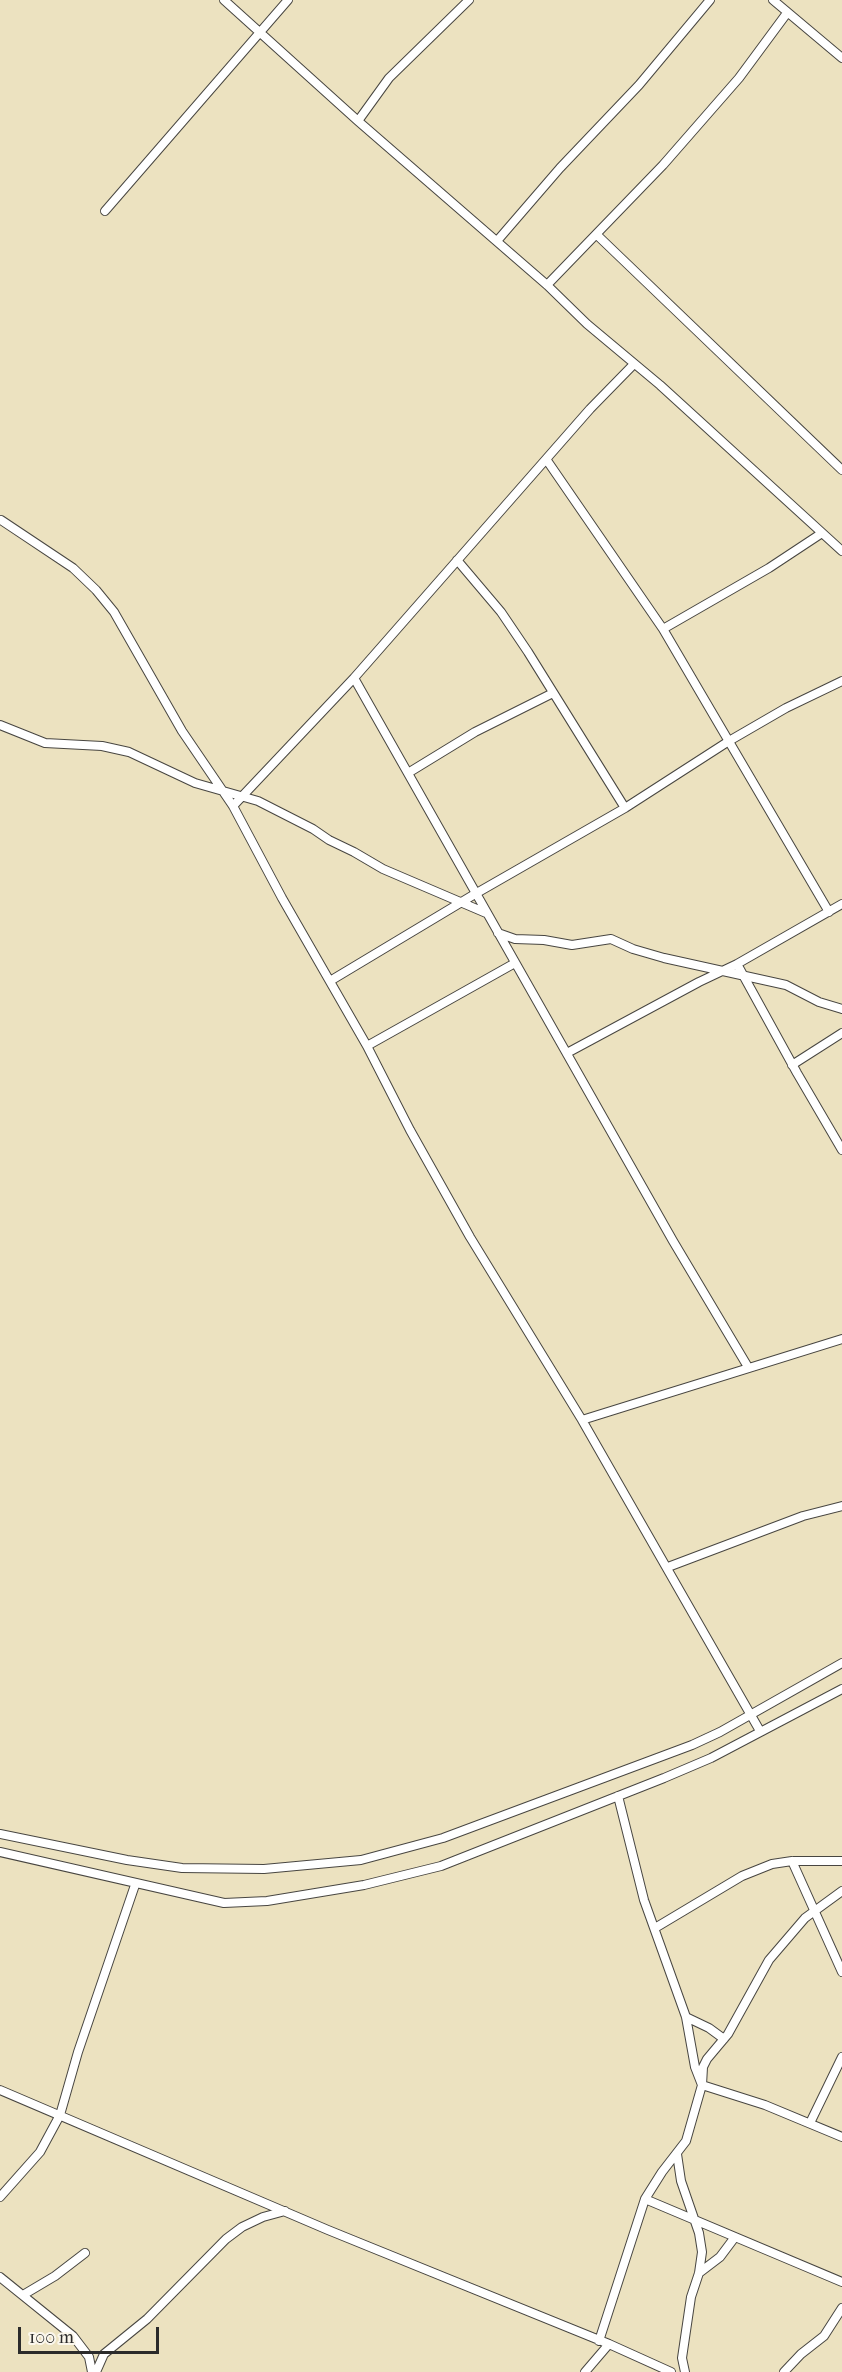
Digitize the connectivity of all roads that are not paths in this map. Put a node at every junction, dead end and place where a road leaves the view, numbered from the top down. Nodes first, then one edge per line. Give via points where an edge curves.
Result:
1 (224, 0) edge
2 (288, 0) edge
3 (469, 0) edge
4 (710, 0) edge
5 (773, 0) edge
6 (787, 13) junction
7 (260, 33) junction
8 (842, 58) edge
9 (358, 121) junction
10 (105, 211) dead end
11 (597, 235) junction
12 (497, 242) junction
13 (547, 285) junction
14 (634, 364) junction
15 (546, 459) junction
16 (842, 470) edge
17 (1, 520) edge
18 (822, 533) junction
19 (842, 551) edge
20 (457, 560) junction
21 (663, 629) junction
22 (354, 678) junction
23 (842, 681) edge
24 (553, 693) junction
25 (0, 725) edge
26 (729, 741) junction
27 (408, 773) junction
28 (222, 791) junction
29 (242, 797) junction
30 (233, 806) junction
31 (625, 808) junction
32 (475, 894) junction
33 (462, 903) junction
34 (842, 904) edge
35 (829, 912) junction
36 (486, 913) junction
37 (498, 933) junction
38 (515, 963) junction
39 (737, 964) junction
40 (723, 971) junction
41 (744, 976) junction
42 (330, 981) junction
43 (842, 1009) edge
44 (842, 1034) edge
45 (367, 1046) junction
46 (567, 1053) junction
47 (792, 1065) junction
48 (839, 1139) edge
49 (842, 1150) edge
50 (842, 1339) edge
51 (748, 1367) junction
52 (582, 1420) junction
53 (842, 1506) edge
54 (668, 1567) junction
55 (842, 1663) edge
56 (842, 1689) edge
57 (752, 1714) junction
58 (760, 1731) junction
59 (618, 1796) junction
60 (0, 1834) edge
61 (0, 1852) edge
62 (792, 1861) junction
63 (842, 1861) edge
64 (135, 1885) junction
65 (842, 1891) edge
66 (816, 1911) junction
67 (655, 1928) junction
68 (842, 1972) edge
69 (686, 2017) junction
70 (724, 2039) junction
71 (842, 2057) edge
72 (702, 2085) junction
73 (0, 2090) edge
74 (60, 2115) junction
75 (810, 2124) junction
76 (842, 2137) edge
77 (677, 2154) junction
78 (0, 2197) edge
79 (645, 2199) junction
80 (285, 2211) junction
81 (692, 2219) junction
82 (735, 2237) junction
83 (85, 2253) dead end
84 (699, 2273) junction
85 (0, 2277) edge
86 (842, 2282) edge
87 (23, 2295) junction
88 (842, 2308) edge
89 (599, 2341) junction
90 (609, 2344) junction
91 (94, 2372) edge
92 (585, 2372) edge
93 (671, 2372) edge
94 (685, 2372) edge
95 (784, 2372) edge

1 - 7 street
2 - 7 street
3 - 9 street via 389,78
4 - 12 street
5 - 6 street
6 - 8 street
6 - 11 street via 739,78
7 - 9 street
7 - 10 street
9 - 12 street
11 - 13 street
11 - 16 street
12 - 13 street
13 - 14 street
14 - 15 street
14 - 18 street
15 - 20 street
15 - 21 street
17 - 28 street via 73,568 114,612 176,721
18 - 19 street
18 - 21 street
20 - 22 street
20 - 24 street via 501,612
21 - 26 street
22 - 27 street
22 - 29 street
23 - 26 street
24 - 27 street via 475,732
24 - 31 street
25 - 28 street via 45,743 102,746 129,752 180,777
26 - 31 street
26 - 35 street
27 - 32 street
28 - 29 street
28 - 30 street
29 - 30 street
29 - 33 street via 268,805 383,869
30 - 42 street
31 - 32 street
32 - 33 street
32 - 36 street
33 - 36 street
33 - 42 street
34 - 35 street
35 - 39 street
36 - 37 street
37 - 38 street
37 - 40 street via 515,939 572,945 611,939 664,958
38 - 45 street
38 - 46 street
39 - 40 street
39 - 41 street
40 - 41 street
40 - 46 street
41 - 43 street via 786,986
41 - 47 street
42 - 45 street
44 - 47 street
45 - 52 street via 470,1237
46 - 51 street
47 - 48 street
48 - 49 street
50 - 51 street
51 - 52 street
52 - 54 street
53 - 54 street via 803,1516
54 - 57 street
55 - 57 street
56 - 58 street
57 - 58 street
57 - 60 street via 692,1745 443,1838 361,1860 264,1869 182,1868
58 - 59 street via 711,1758
59 - 64 street via 441,1866 364,1885 267,1901 224,1903
59 - 67 street via 644,1900
61 - 64 street
62 - 63 street
62 - 66 street
62 - 67 street via 742,1876
64 - 74 street
65 - 66 street
66 - 68 street
66 - 70 street via 805,1918 769,1960
67 - 69 street
69 - 70 street
69 - 72 street via 694,2067
70 - 72 street via 703,2067
71 - 75 street
72 - 75 street
72 - 77 street via 689,2135
73 - 74 street
74 - 78 street via 40,2152
74 - 80 street
75 - 76 street
77 - 79 street
77 - 81 street
79 - 81 street
79 - 89 street
80 - 89 street
80 - 91 street via 263,2217 231,2235 147,2319 104,2354
81 - 82 street
81 - 84 street via 701,2243
82 - 84 street via 720,2257
82 - 86 street
83 - 87 street
84 - 94 street via 691,2297 682,2358
85 - 87 street
87 - 91 street via 78,2342
88 - 95 street via 825,2336
89 - 90 street
90 - 92 street
90 - 93 street

